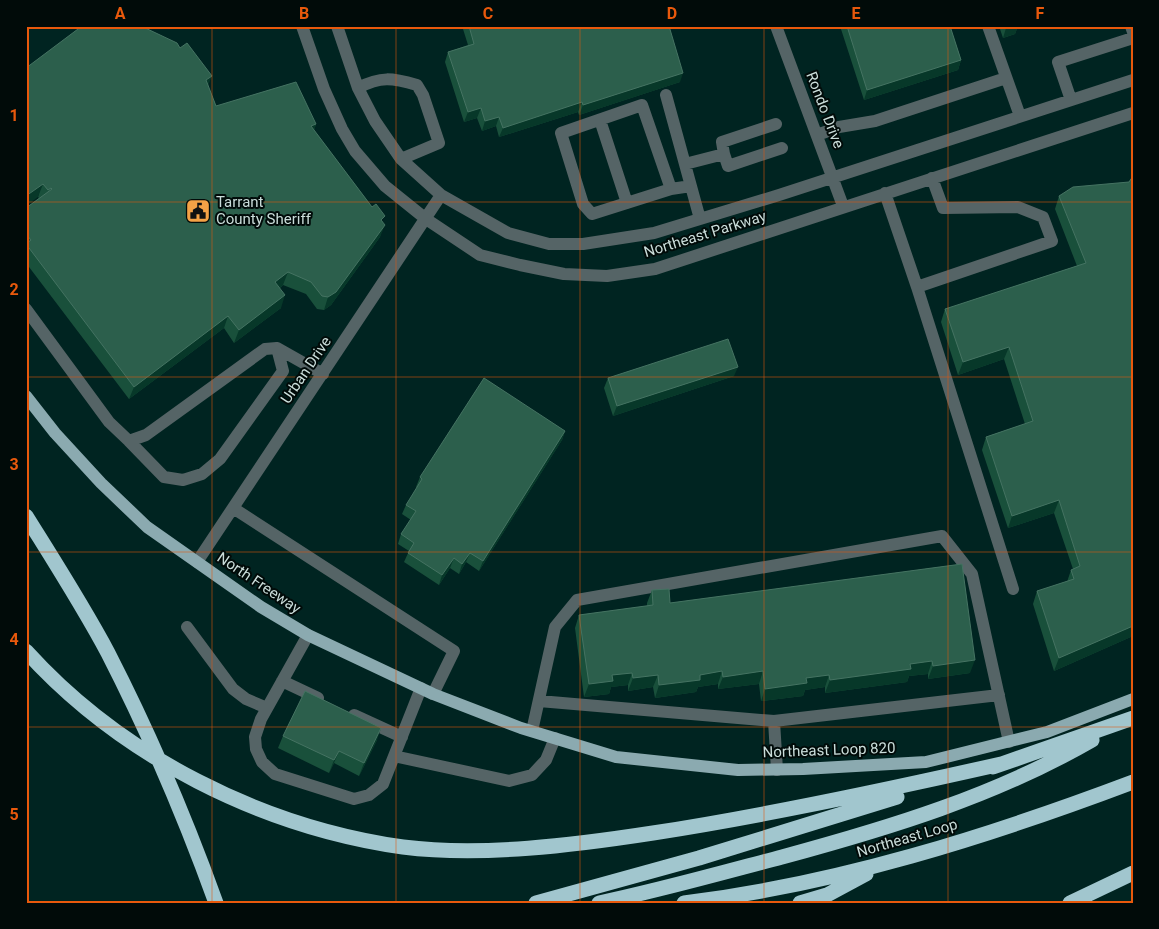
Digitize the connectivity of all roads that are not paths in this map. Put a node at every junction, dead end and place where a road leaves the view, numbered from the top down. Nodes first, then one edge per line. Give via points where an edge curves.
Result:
1 (302, 26) edge
2 (337, 26) edge
3 (776, 26) edge
4 (988, 26) edge
5 (1131, 26) edge
6 (1133, 32) edge
7 (1133, 38) edge
8 (1006, 78) junction
9 (1133, 80) edge
10 (358, 88) junction
11 (666, 95) dead end
12 (1071, 100) junction
13 (1133, 113) edge
14 (1020, 116) junction
15 (600, 120) junction
16 (776, 124) dead end
17 (817, 135) junction
18 (782, 148) dead end
19 (724, 154) junction
20 (401, 159) junction
21 (685, 164) junction
22 (834, 178) junction
23 (932, 178) junction
24 (691, 186) junction
25 (671, 189) junction
26 (885, 193) junction
27 (441, 195) junction
28 (627, 203) junction
29 (843, 206) junction
30 (426, 219) junction
31 (700, 219) junction
32 (917, 287) junction
33 (26, 309) edge
34 (277, 348) junction
35 (323, 374) junction
36 (26, 396) edge
37 (130, 441) junction
38 (233, 508) junction
39 (26, 516) edge
40 (197, 562) junction
41 (1014, 589) dead end
42 (187, 627) dead end
43 (308, 635) junction
44 (26, 651) edge
45 (282, 681) junction
46 (421, 688) junction
47 (434, 694) junction
48 (999, 695) junction
49 (1133, 699) edge
50 (539, 701) junction
51 (267, 708) junction
52 (1133, 718) edge
53 (774, 721) junction
54 (526, 730) junction
55 (402, 737) junction
56 (555, 738) junction
57 (1009, 742) junction
58 (394, 756) junction
59 (1001, 764) junction
60 (777, 770) junction
61 (1133, 782) edge
62 (880, 866) junction
63 (1133, 875) edge
64 (216, 903) edge
65 (536, 903) edge
66 (599, 903) edge
67 (684, 903) edge
68 (800, 903) edge
69 (1070, 903) edge
70 (1090, 903) edge

1 - 30 street, Northeast Parkway via 324,89 355,150 385,186
2 - 10 street, Northeast Parkway
3 - 17 street, Rondo Drive
4 - 8 street
5 - 6 street
7 - 12 street via 1058,62
8 - 14 street
8 - 17 street via 875,122 839,127
9 - 12 street, Northeast Parkway
10 - 20 street, Northeast Parkway via 375,121
10 - 20 street via 375,79 396,79 417,85 439,143
11 - 21 street
12 - 14 street, Northeast Parkway
13 - 23 street, Northeast Parkway
14 - 22 street, Northeast Parkway
15 - 25 street via 642,106
15 - 28 street
15 - 28 street via 561,133 583,204 592,214
16 - 19 street via 722,142
17 - 22 street, Rondo Drive
18 - 19 street via 728,166
19 - 21 street
20 - 27 street, Northeast Parkway
21 - 24 street
22 - 29 street, Rondo Drive
22 - 31 street, Northeast Parkway
23 - 26 street, Northeast Parkway
23 - 32 street via 943,208 1018,207 1042,217 1052,241
24 - 25 street
24 - 31 street
25 - 28 street
26 - 29 street, Northeast Parkway
26 - 32 street
27 - 30 street, Urban Drive
27 - 31 street, Northeast Parkway via 508,233 550,244 583,244 654,233
29 - 30 street, Northeast Parkway via 655,269 607,276 564,274 480,255
30 - 35 street, Urban Drive
32 - 41 street
33 - 37 street via 109,422
34 - 35 street
34 - 37 street via 265,349 146,435
34 - 37 street via 283,371 220,459 202,474 183,480 164,477
35 - 38 street, Urban Drive
36 - 40 main road, North Freeway via 102,483 147,527
38 - 40 street, Urban Drive
38 - 47 street via 454,651
39 - 64 highway via 107,651 140,717
40 - 43 main road, North Freeway
42 - 51 street via 233,689
43 - 45 street
43 - 46 main road, North Freeway
44 - 59 highway via 93,715 201,784 293,821 404,847 451,850 523,848 606,840 863,795
45 - 51 street
45 - 55 street
46 - 47 main road, North Freeway
46 - 55 street
47 - 54 main road, North Freeway
48 - 50 street via 972,574 942,536 577,600 555,628
48 - 53 street
48 - 57 street
49 - 57 main road, Northeast Loop 820 via 1047,732
50 - 53 street
50 - 54 street
51 - 58 street via 255,736 256,749 262,762 274,774 354,799 383,784
52 - 59 highway
52 - 66 highway via 1032,773 959,803 886,828 786,856
53 - 60 street
54 - 56 main road, Northeast Loop 820
55 - 58 street
56 - 58 street via 546,760 532,775 509,781
56 - 60 main road, Northeast Loop 820 via 616,757 738,770
57 - 60 main road, Northeast Loop 820 via 926,762
59 - 65 highway via 699,858
61 - 62 highway, Northeast Loop via 1041,817
62 - 67 highway, Northeast Loop
62 - 68 highway via 827,895
63 - 69 highway
63 - 70 highway

